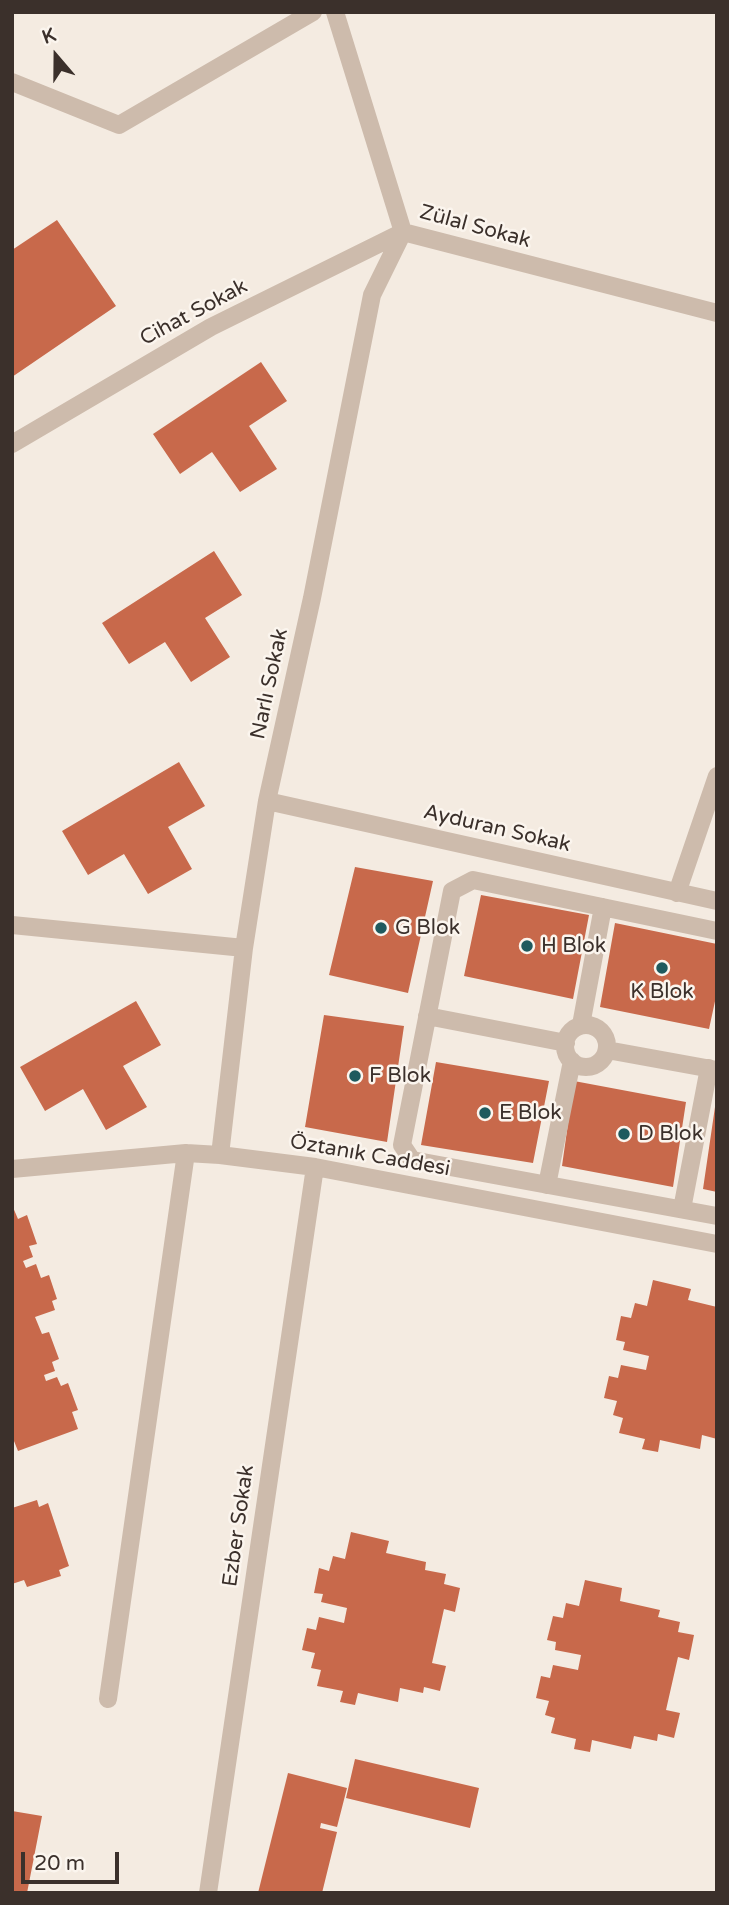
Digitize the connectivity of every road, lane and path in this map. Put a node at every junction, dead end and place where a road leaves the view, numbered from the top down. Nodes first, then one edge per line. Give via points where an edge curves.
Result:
1 (313, 12) edge
2 (335, 12) edge
3 (12, 82) edge
4 (403, 232) junction
5 (717, 313) edge
6 (12, 444) edge
7 (717, 776) edge
8 (267, 801) junction
9 (677, 893) junction
10 (717, 901) edge
11 (603, 906) junction
12 (12, 925) edge
13 (717, 931) edge
14 (244, 948) junction
15 (427, 1016) junction
16 (581, 1025) junction
17 (566, 1043) junction
18 (607, 1050) junction
19 (572, 1060) junction
20 (715, 1069) edge
21 (186, 1153) junction
22 (220, 1155) junction
23 (315, 1167) junction
24 (12, 1169) edge
25 (547, 1185) junction
26 (682, 1209) junction
27 (717, 1216) edge
28 (717, 1244) edge
29 (108, 1699) dead end
30 (208, 1893) edge

1 - 3 street via 119,125
2 - 4 street, Zülal Sokak
4 - 5 street, Zülal Sokak
4 - 6 street, Cihat Sokak via 211,327
4 - 8 street, Narlı Sokak via 372,295
7 - 9 street
8 - 9 street, Ayduran Sokak
8 - 14 street, Narlı Sokak
9 - 10 street, Ayduran Sokak
11 - 13 street
11 - 15 street via 473,880 452,891
11 - 16 street
12 - 14 street
14 - 22 street, Narlı Sokak
15 - 17 street
15 - 25 street via 402,1145 412,1160
16 - 17 street via 569,1033
16 - 18 street via 601,1030
17 - 19 street
18 - 19 street via 594,1065 581,1066
18 - 20 street
19 - 25 street
20 - 26 street
21 - 22 street, Öztanık Caddesi
21 - 24 street, Öztanık Caddesi
21 - 29 street
22 - 23 street, Öztanık Caddesi
23 - 28 street, Öztanık Caddesi
23 - 30 street, Ezber Sokak
25 - 26 street
26 - 27 street

